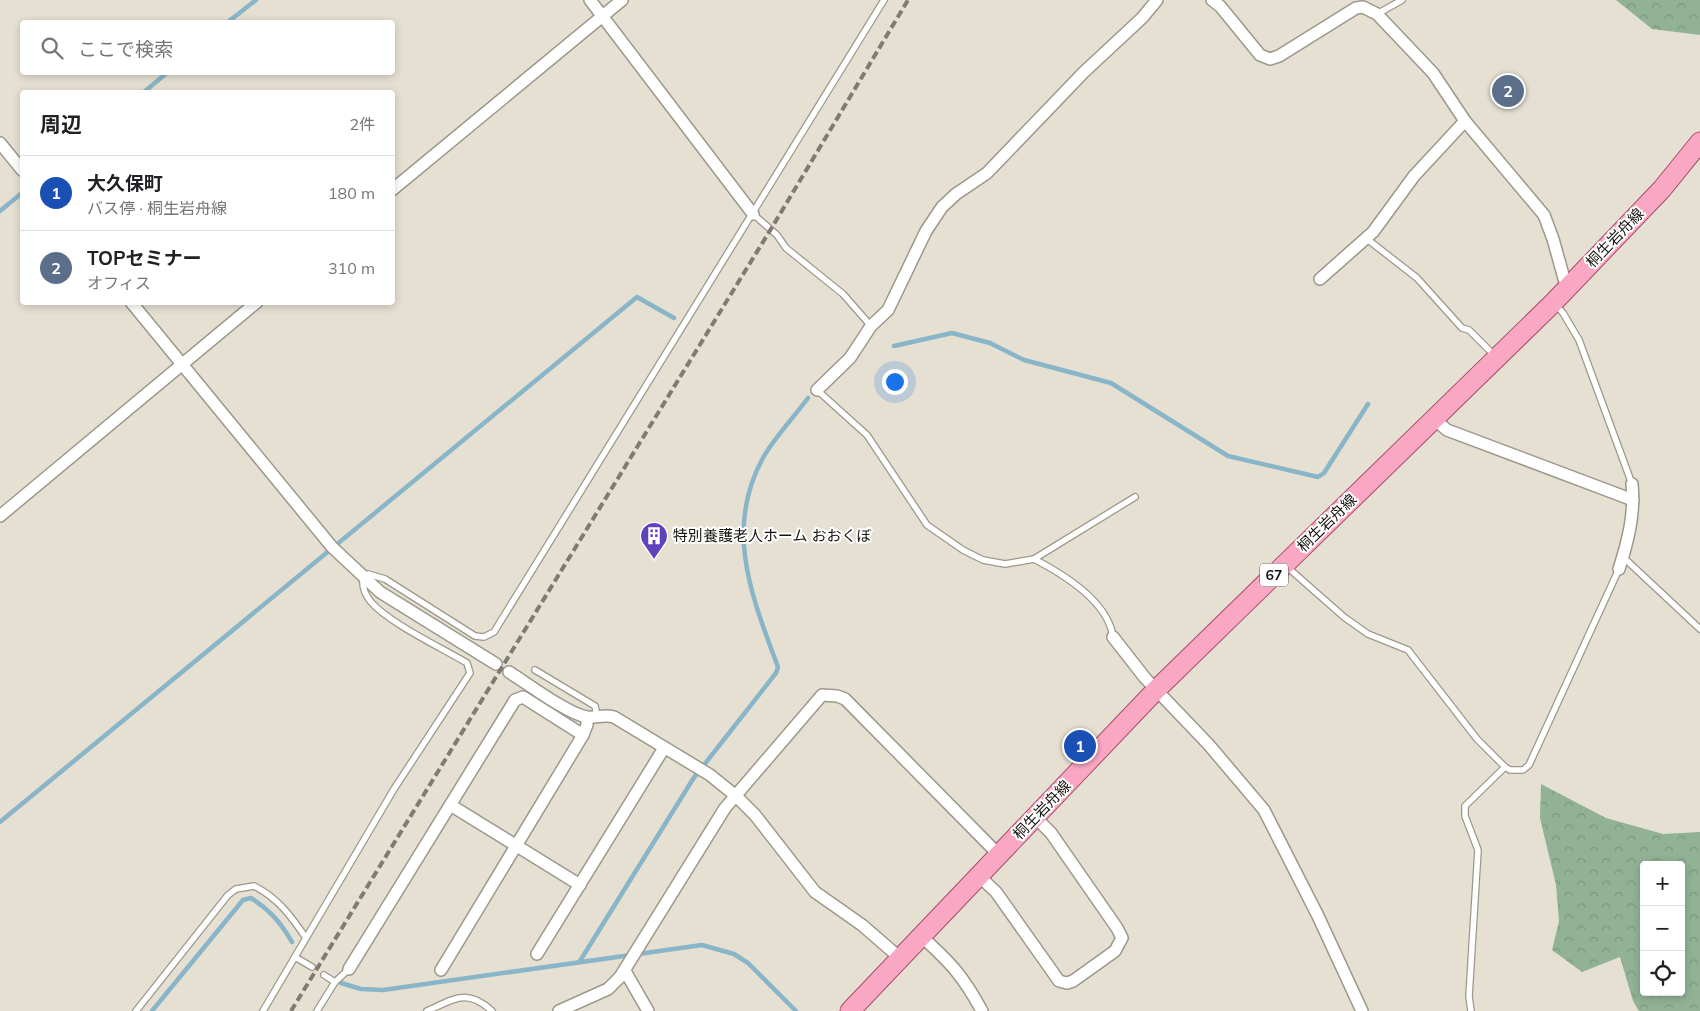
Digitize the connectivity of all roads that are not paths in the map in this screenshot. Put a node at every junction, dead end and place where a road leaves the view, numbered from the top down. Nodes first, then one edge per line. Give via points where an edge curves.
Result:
1 (590, 0) edge
2 (622, 0) edge
3 (884, 0) edge
4 (1157, 0) edge
5 (1212, 0) edge
6 (1402, 0) edge
7 (1376, 14) junction
8 (603, 16) junction
9 (1465, 121) junction
10 (1700, 142) edge
11 (0, 143) edge
12 (20, 168) edge
13 (395, 188) edge
14 (753, 214) junction
15 (1367, 239) junction
16 (1320, 279) dead end
17 (1567, 289) junction
18 (1554, 302) junction
19 (133, 305) edge
20 (253, 305) edge
21 (871, 326) junction
22 (1497, 358) junction
23 (182, 365) junction
24 (817, 390) joint
25 (1434, 419) junction
26 (1632, 484) joint
27 (1136, 498) dead end
28 (1633, 500) junction
29 (0, 516) edge
30 (1034, 559) junction
31 (1621, 563) junction
32 (1284, 565) junction
33 (363, 577) junction
34 (1700, 629) edge
35 (1113, 637) joint
36 (496, 664) dead end
37 (535, 670) dead end
38 (509, 672) dead end
39 (1156, 690) junction
40 (592, 716) junction
41 (583, 735) junction
42 (664, 748) junction
43 (1505, 767) junction
44 (736, 796) junction
45 (452, 806) junction
46 (1035, 817) junction
47 (515, 844) junction
48 (1000, 855) junction
49 (979, 876) junction
50 (580, 885) junction
51 (921, 936) junction
52 (306, 938) junction
53 (537, 954) dead end
54 (295, 957) junction
55 (900, 958) junction
56 (312, 967) dead end
57 (349, 970) joint
58 (441, 970) dead end
59 (624, 971) junction
60 (324, 974) dead end
61 (335, 982) junction
62 (136, 1011) edge
63 (263, 1011) edge
64 (317, 1011) edge
65 (427, 1011) edge
66 (492, 1011) edge
67 (559, 1011) edge
68 (648, 1011) edge
69 (850, 1011) edge
70 (982, 1011) edge
71 (1362, 1011) edge
72 (1471, 1011) edge

1 - 8 street
2 - 8 street
3 - 14 lane
4 - 21 street via 987,173 942,207 922,239 888,310
5 - 7 street via 1260,55 1270,59 1356,8 1362,7
6 - 7 lane
7 - 9 street via 1433,73
8 - 13 street
8 - 14 street
9 - 15 street via 1414,176
9 - 17 street via 1546,218
10 - 17 main road, 桐生岩舟線 / 67 via 1662,189
11 - 12 street
14 - 21 lane via 777,235 786,248 843,294
14 - 33 lane via 494,632 484,637 475,636 380,577 368,574
15 - 16 street
15 - 22 lane via 1417,278 1462,328 1469,330
17 - 18 main road, 桐生岩舟線 / 67
18 - 22 main road, 桐生岩舟線 / 67
18 - 26 lane via 1579,340
19 - 23 street
20 - 23 street
21 - 24 street via 850,358
22 - 25 main road, 桐生岩舟線 / 67
23 - 29 street
23 - 33 street via 332,547
24 - 30 lane via 867,435 927,525 983,560 1005,564
25 - 28 street via 1447,430
25 - 32 main road, 桐生岩舟線 / 67
26 - 28 street
27 - 30 lane
28 - 31 street via 1629,535
30 - 35 lane via 1076,584 1095,603 1112,629
31 - 34 lane
31 - 43 lane via 1529,765 1522,770
32 - 39 main road, 桐生岩舟線 / 67
32 - 43 lane via 1368,634 1408,650 1477,739
33 - 36 street via 405,609
33 - 52 lane via 363,589 371,602 393,619 467,663 470,672 394,789
35 - 39 street
37 - 40 lane via 595,706
38 - 40 street via 573,712
39 - 46 main road, 桐生岩舟線 / 67
39 - 71 street via 1209,745 1264,810
40 - 41 street
40 - 42 street via 614,717
41 - 45 street via 519,697
41 - 47 street
42 - 44 street via 710,775
42 - 50 street
43 - 72 lane via 1465,806 1465,816 1478,850 1469,996
44 - 48 street via 822,695 837,696 845,699
44 - 55 street via 755,815 815,892 862,925
44 - 59 street via 725,808
45 - 47 street
45 - 57 street
46 - 48 main road, 桐生岩舟線 / 67
46 - 49 street via 1051,833 1117,928 1122,938 1115,951 1073,981 1059,982 996,892
47 - 50 street
47 - 58 street
48 - 49 main road, 桐生岩舟線 / 67
49 - 51 main road, 桐生岩舟線 / 67
50 - 53 street
51 - 55 main road, 桐生岩舟線 / 67
51 - 70 street via 952,963
52 - 54 lane
52 - 62 lane via 277,900 254,886 236,889
54 - 56 lane
54 - 63 lane
55 - 69 main road, 桐生岩舟線 / 67
57 - 61 lane
59 - 67 street via 608,989
59 - 68 street
60 - 61 lane
61 - 64 lane
65 - 66 lane via 461,996 472,998

